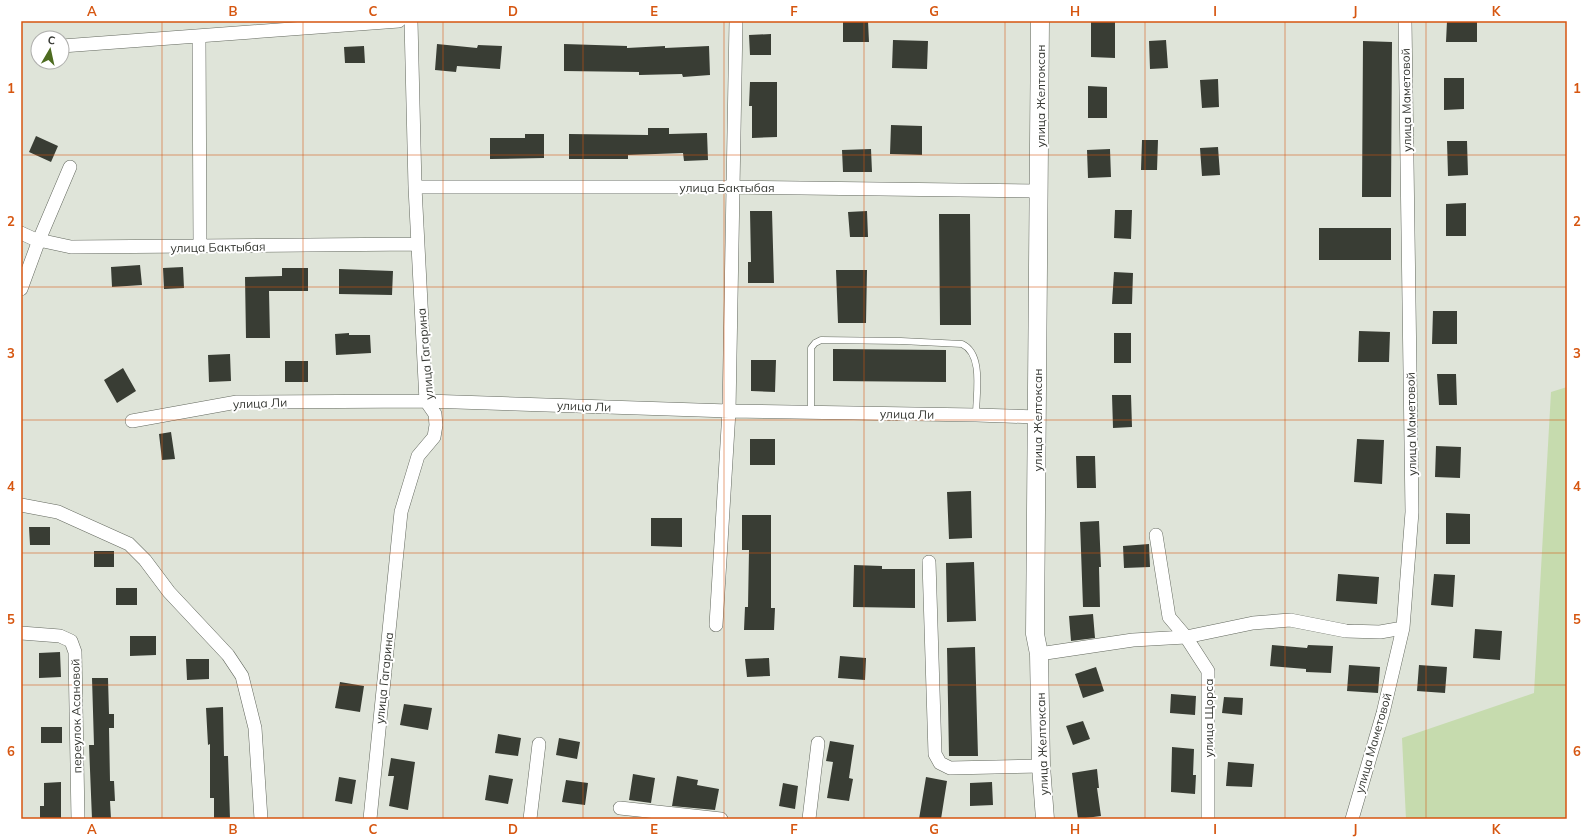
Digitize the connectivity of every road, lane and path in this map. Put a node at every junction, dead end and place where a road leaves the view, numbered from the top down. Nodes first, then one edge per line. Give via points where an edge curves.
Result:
1 (399, 21) edge
2 (411, 21) edge
3 (736, 21) edge
4 (1040, 21) edge
5 (1405, 21) edge
6 (199, 36) junction
7 (70, 45) edge
8 (70, 167) dead end
9 (415, 187) junction
10 (733, 187) junction
11 (1039, 191) junction
12 (21, 233) edge
13 (39, 240) junction
14 (417, 244) junction
15 (200, 247) junction
16 (21, 289) edge
17 (426, 401) junction
18 (728, 411) junction
19 (811, 412) junction
20 (976, 415) junction
21 (1037, 417) junction
22 (132, 421) dead end
23 (21, 505) edge
24 (1156, 535) dead end
25 (929, 562) dead end
26 (716, 625) dead end
27 (1404, 628) junction
28 (21, 633) edge
29 (1186, 637) junction
30 (1039, 654) junction
31 (818, 743) dead end
32 (539, 744) dead end
33 (1041, 766) junction
34 (620, 808) dead end
35 (78, 819) edge
36 (261, 819) edge
37 (370, 819) edge
38 (530, 819) edge
39 (721, 819) edge
40 (809, 819) edge
41 (1045, 819) edge
42 (1208, 819) edge
43 (1352, 819) edge

1 - 6 street
2 - 9 street, улица Гагарина
3 - 10 street
4 - 11 street, улица Желтоксан
5 - 27 street, улица Маметовой via 1412,512
6 - 7 street
6 - 15 street
8 - 13 street
9 - 10 street, улица Бактыбая
9 - 14 street, улица Гагарина
10 - 11 street, улица Бактыбая
10 - 18 street
11 - 21 street, улица Желтоксан
12 - 13 street, улица Бактыбая
13 - 15 street, улица Бактыбая via 71,247
13 - 16 street
14 - 15 street, улица Бактыбая
14 - 17 street, улица Гагарина
17 - 18 street, улица Ли
17 - 22 street, улица Ли via 237,402
17 - 37 street, улица Гагарина via 435,414 436,425 434,437 418,456 401,512
18 - 19 street, улица Ли
18 - 26 street
19 - 20 street, улица Ли
19 - 20 lane via 811,348 821,340 962,344 969,347 977,362
20 - 21 street, улица Ли
21 - 30 street, улица Желтоксан via 1035,634
23 - 36 street via 58,512 129,544 145,560 169,592 228,655 242,676 255,728
24 - 29 street, улица Щорса via 1169,617
25 - 33 street via 935,754 940,763 950,768
27 - 29 street via 1380,632 1346,631 1290,620 1253,623
27 - 43 street, улица Маметовой via 1383,713
28 - 35 street, переулок Асановой via 60,636 71,641 76,652
29 - 30 street via 1133,640
29 - 42 street, улица Щорса via 1208,671
30 - 33 street, улица Желтоксан
31 - 40 street
32 - 38 street
33 - 41 street, улица Желтоксан
34 - 39 street

